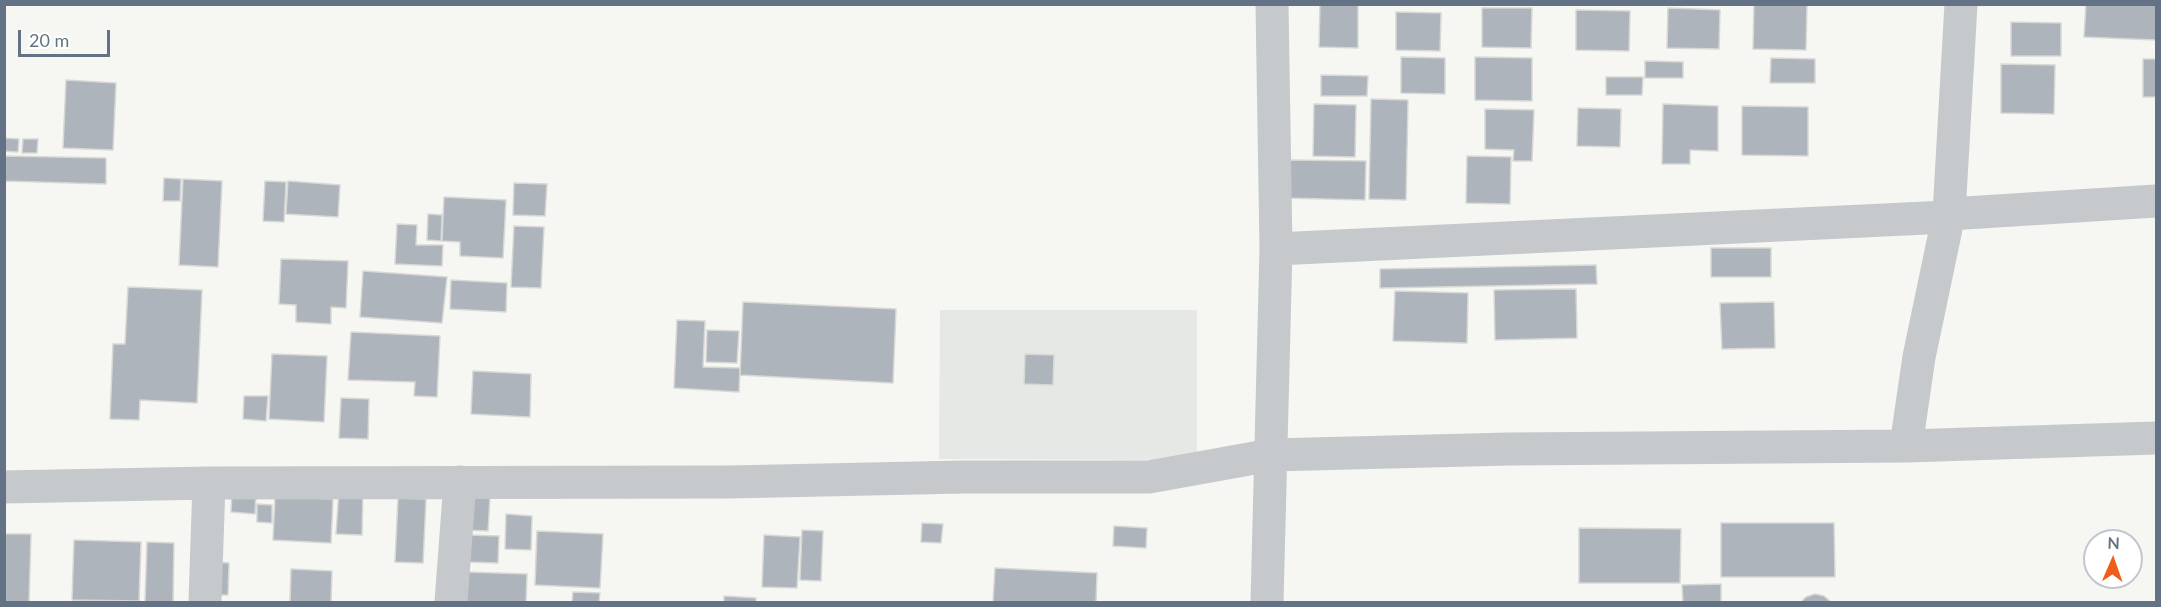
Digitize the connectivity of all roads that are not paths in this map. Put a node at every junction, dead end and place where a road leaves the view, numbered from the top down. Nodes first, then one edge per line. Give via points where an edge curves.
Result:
1 (1272, 4) edge
2 (1961, 4) edge
3 (2157, 201) edge
4 (1948, 216) junction
5 (1276, 249) junction
6 (2157, 438) edge
7 (1906, 446) junction
8 (1271, 455) junction
9 (460, 482) junction
10 (209, 483) junction
11 (4, 487) edge
12 (205, 603) edge
13 (451, 603) edge
14 (1267, 603) edge

1 - 5 street
2 - 4 street
3 - 4 street
4 - 5 street
4 - 7 street via 1919,357
5 - 8 street
6 - 7 street
7 - 8 street
8 - 9 street via 1149,477
8 - 14 street
9 - 10 street
9 - 13 street
10 - 11 street
10 - 12 street

